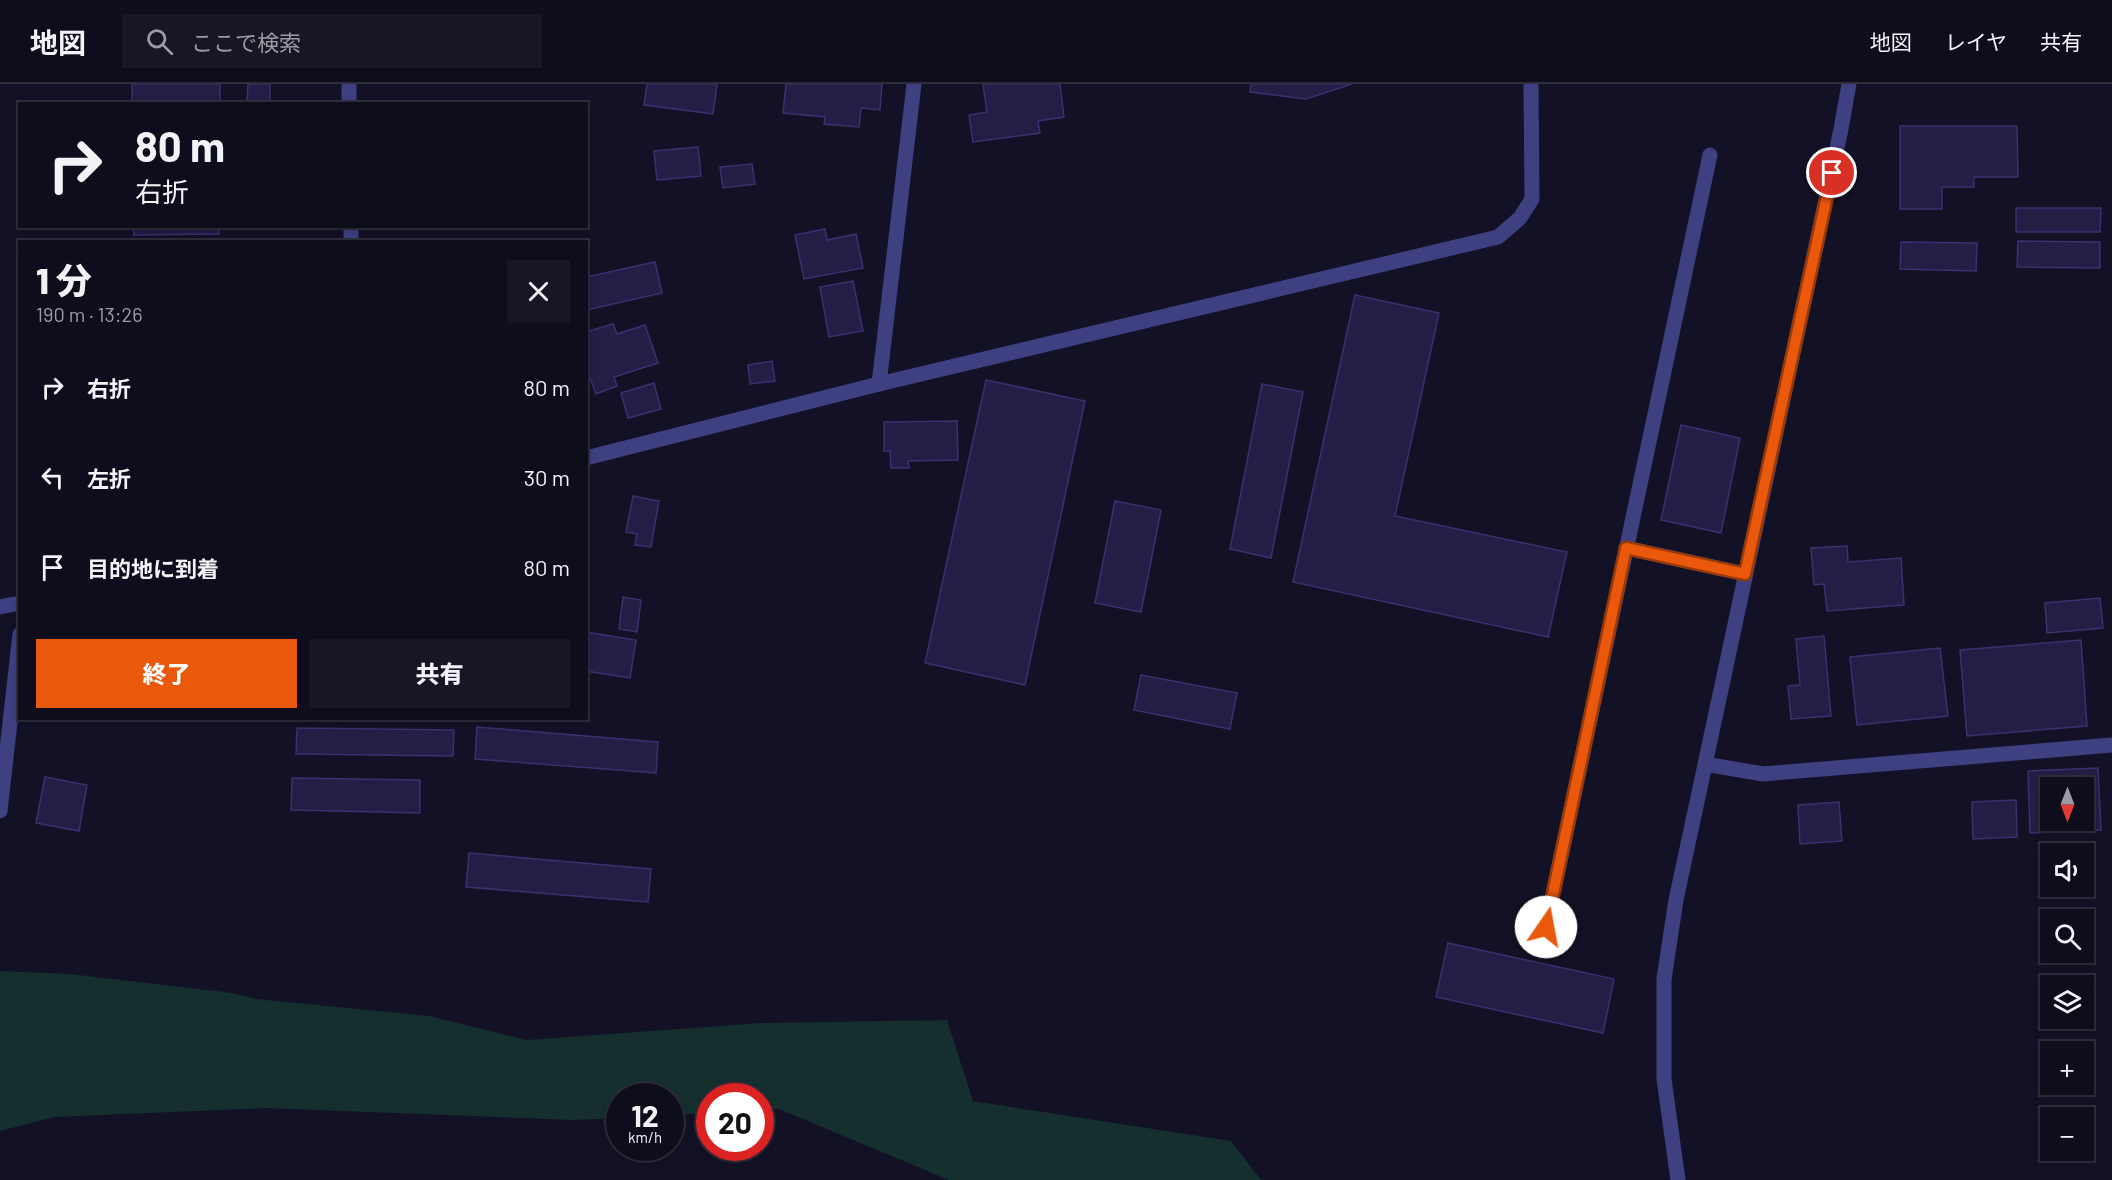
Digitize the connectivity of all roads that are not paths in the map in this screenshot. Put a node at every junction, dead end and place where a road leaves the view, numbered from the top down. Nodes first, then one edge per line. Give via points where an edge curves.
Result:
1 (349, 84) edge
2 (914, 84) edge
3 (1531, 84) edge
4 (1849, 84) edge
5 (349, 102) edge
6 (1710, 155) dead end
7 (879, 384) junction
8 (588, 457) edge
9 (1626, 548) junction
10 (1745, 574) junction
11 (18, 603) edge
12 (0, 607) edge
13 (18, 652) edge
14 (2112, 745) edge
15 (1705, 764) junction
16 (0, 811) edge
17 (1546, 927) dead end
18 (1678, 1180) edge

1 - 5 street
2 - 7 street
3 - 7 street via 1532,199 1520,218 1498,237
4 - 10 street
6 - 9 street
7 - 8 street
9 - 10 street
9 - 17 street
10 - 15 street
11 - 12 street
13 - 16 street
14 - 15 street via 1763,774
15 - 18 street via 1676,900 1664,979 1664,1079

